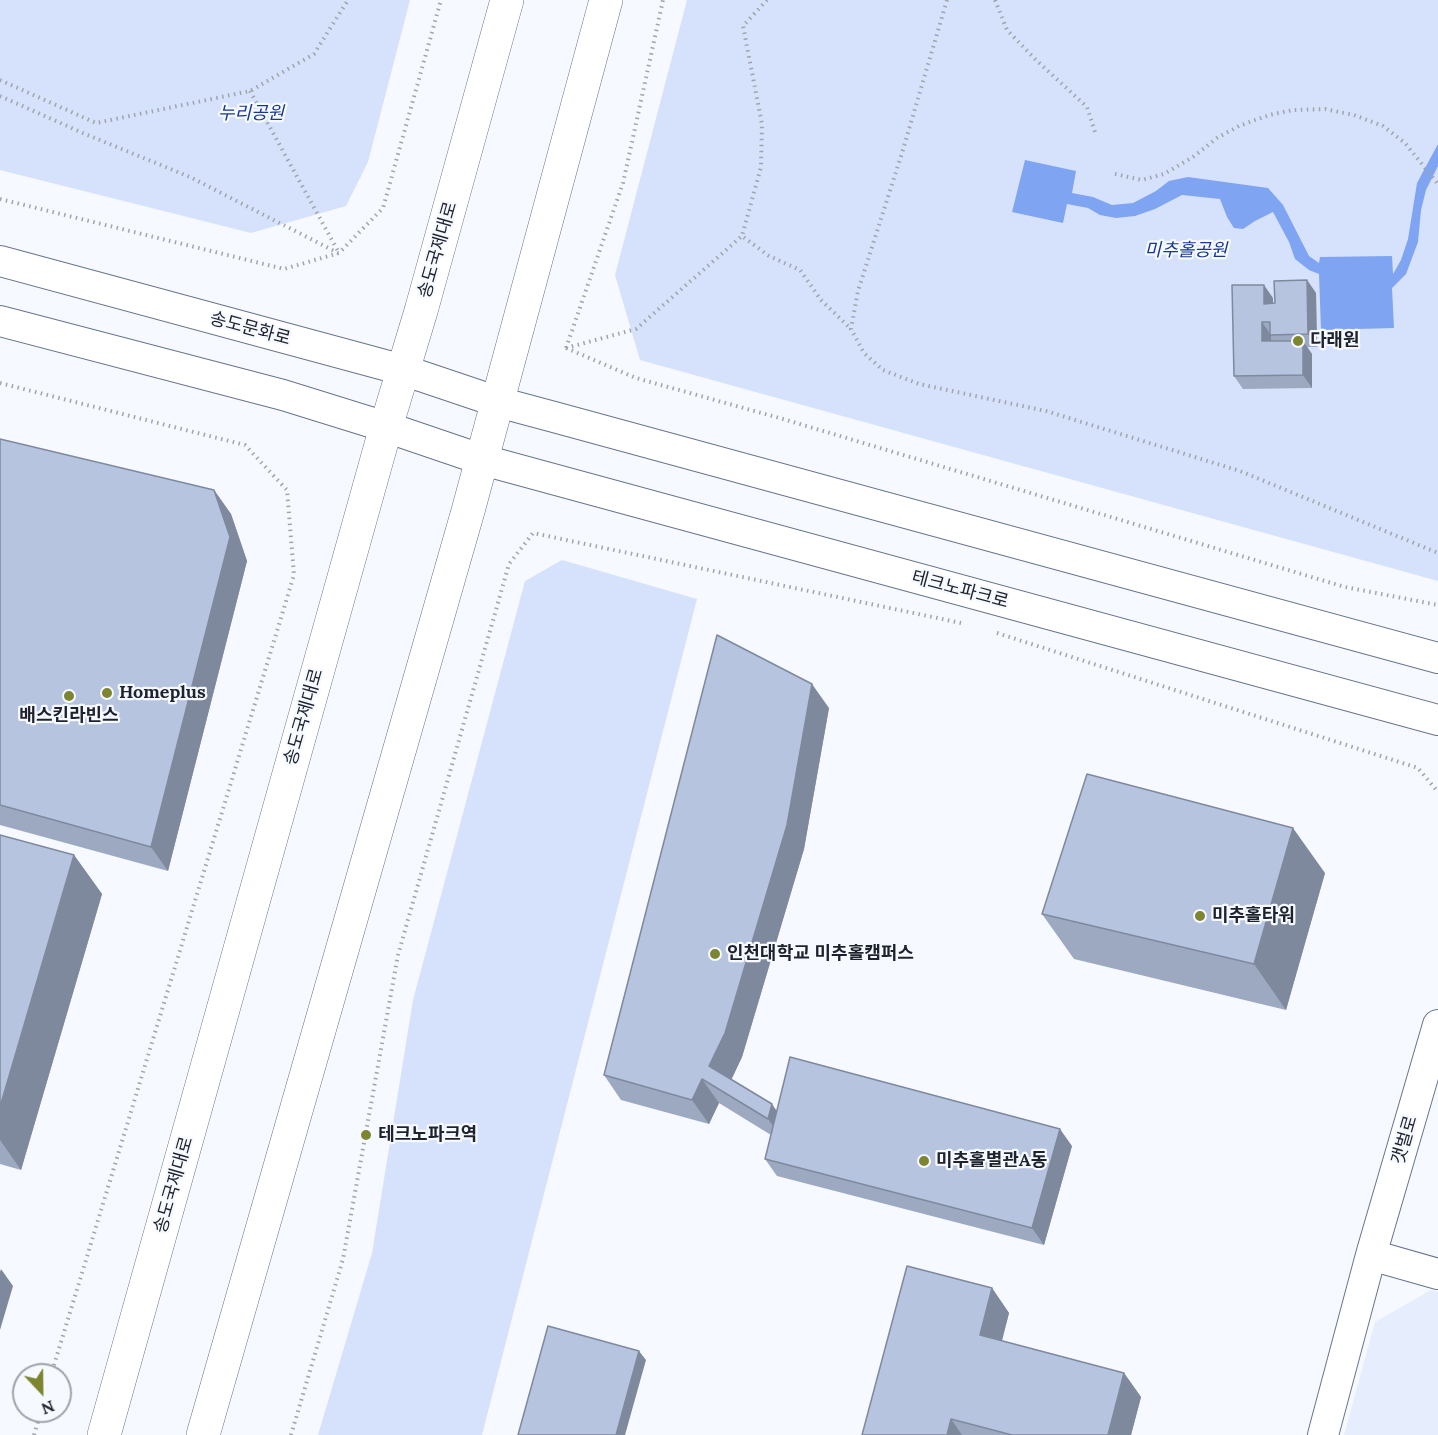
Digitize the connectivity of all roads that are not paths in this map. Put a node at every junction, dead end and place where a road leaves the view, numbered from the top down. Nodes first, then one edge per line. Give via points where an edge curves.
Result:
1 (507, 0) edge
2 (606, 0) edge
3 (0, 261) edge
4 (0, 321) edge
5 (403, 370) junction
6 (498, 402) junction
7 (386, 427) junction
8 (483, 460) junction
9 (1438, 658) edge
10 (1438, 720) edge
11 (1438, 1025) edge
12 (1371, 1255) junction
13 (1438, 1274) edge
14 (104, 1435) edge
15 (203, 1435) edge
16 (1323, 1435) edge

1 - 5 main road, 송도국제대로
2 - 6 main road
3 - 5 street, 송도문화로
4 - 7 street via 283,395
5 - 6 street, 송도문화로
5 - 7 main road, 송도국제대로
6 - 8 main road
6 - 9 street
7 - 8 street
7 - 14 main road, 송도국제대로
8 - 10 street, 테크노파크로
8 - 15 main road
11 - 12 street, 갯벌로
12 - 13 street
12 - 16 street, 갯벌로

